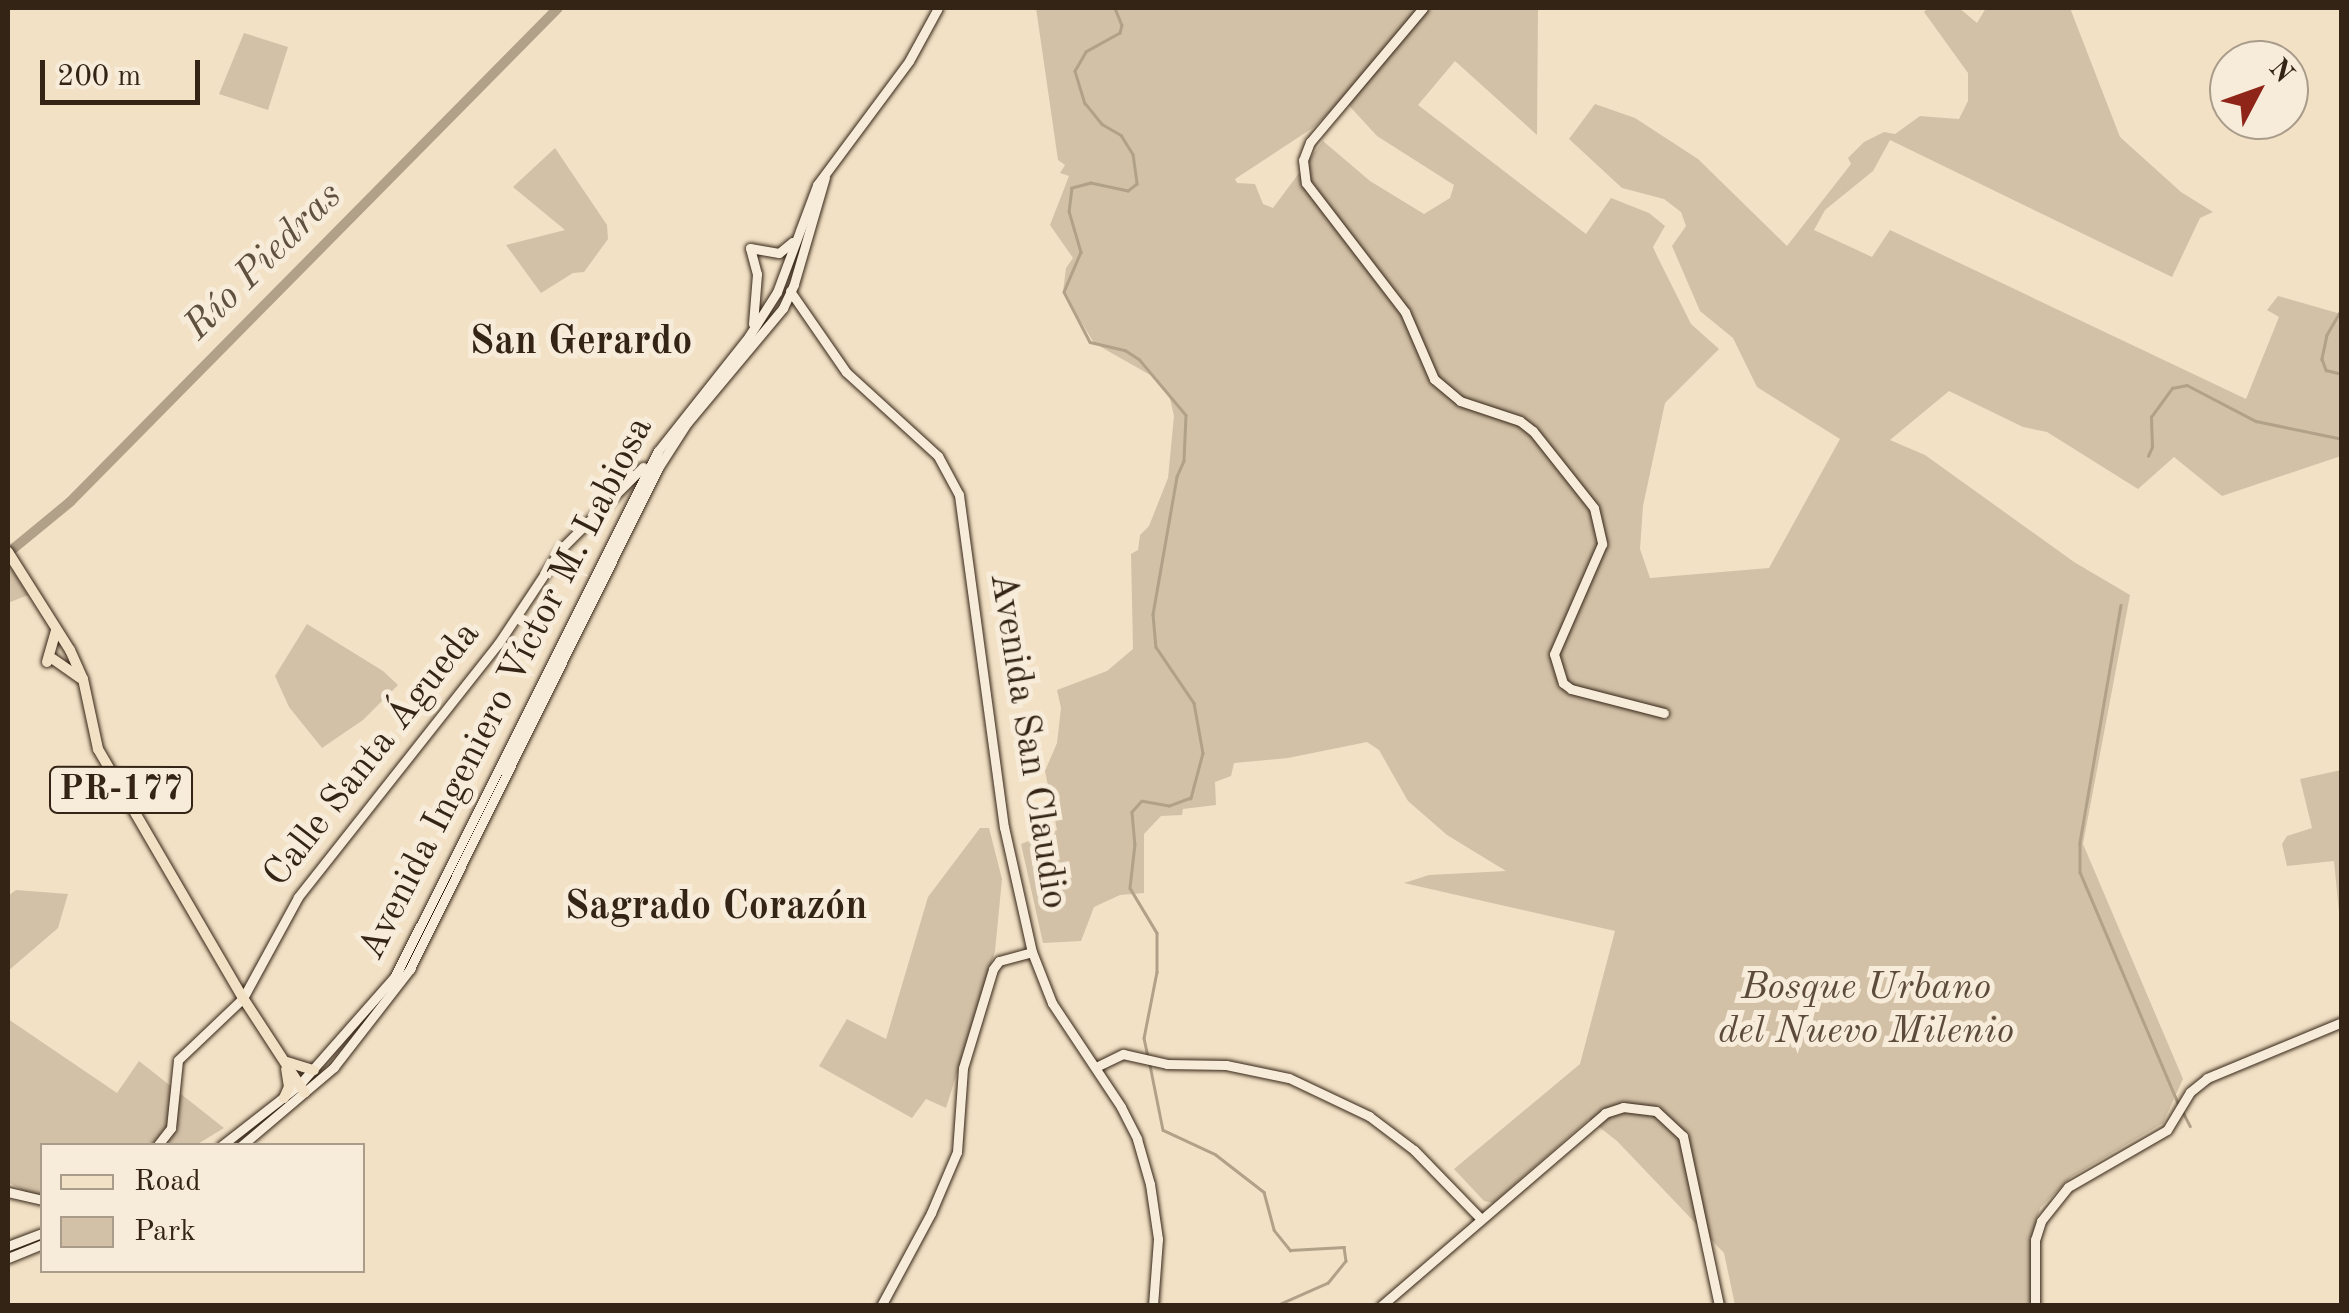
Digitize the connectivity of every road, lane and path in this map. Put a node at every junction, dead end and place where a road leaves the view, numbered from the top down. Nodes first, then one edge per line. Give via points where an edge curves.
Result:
1 (938, 8) edge
2 (1423, 8) edge
3 (826, 174) junction
4 (798, 234) junction
5 (781, 282) junction
6 (791, 292) junction
7 (749, 336) junction
8 (644, 467) dead end
9 (8, 552) edge
10 (55, 625) junction
11 (84, 683) junction
12 (1664, 713) dead end
13 (1032, 952) junction
14 (243, 998) junction
15 (2342, 1022) edge
16 (284, 1061) junction
17 (1096, 1067) junction
18 (314, 1070) junction
19 (302, 1089) junction
20 (284, 1098) junction
21 (159, 1143) edge
22 (225, 1143) edge
23 (244, 1143) edge
24 (8, 1192) edge
25 (40, 1200) edge
26 (1480, 1220) junction
27 (40, 1233) edge
28 (40, 1245) edge
29 (8, 1246) edge
30 (8, 1258) edge
31 (881, 1306) edge
32 (1153, 1306) edge
33 (1381, 1306) edge
34 (1718, 1306) edge
35 (2035, 1306) edge

1 - 3 street via 909,61
2 - 12 street via 1310,142 1303,160 1306,183 1405,312 1434,379 1460,401 1533,431 1594,508 1602,544 1554,654 1563,682
3 - 4 street, Avenida Ingeniero Víctor M. Labiosa
3 - 6 street, Avenida Ingeniero Víctor M. Labiosa
4 - 5 street, Avenida Ingeniero Víctor M. Labiosa
4 - 7 street via 779,253 750,248 758,296
5 - 6 street, Avenida San Claudio
5 - 7 street, Avenida Ingeniero Víctor M. Labiosa
6 - 13 street, Avenida San Claudio via 846,372 938,456 959,495 1004,827
6 - 19 street, Avenida Ingeniero Víctor M. Labiosa via 658,468 410,969 372,1022
7 - 18 street, Avenida Ingeniero Víctor M. Labiosa via 658,451 411,948 372,1006
8 - 14 street, Calle Santa Águeda via 562,549 498,644 298,896
9 - 10 main road, PR-177
10 - 11 main road, PR-177
10 - 11 main road via 50,660
11 - 14 main road, PR-177 via 98,749
13 - 17 street, Avenida San Claudio via 1052,1003
13 - 31 street via 992,969 963,1068 957,1152
14 - 16 main road, PR-177
14 - 21 street, Calle Santa Águeda via 178,1060 171,1128
15 - 35 street via 2207,1078 2166,1130 2068,1187 2052,1203 2035,1240
16 - 18 main road
16 - 19 main road, PR-177
16 - 20 main road
17 - 26 street via 1124,1054 1289,1078 1369,1116 1414,1150
17 - 32 street, Avenida San Claudio via 1137,1140 1150,1184 1158,1239
18 - 19 street, Avenida Ingeniero Víctor M. Labiosa
19 - 20 street, Avenida Ingeniero Víctor M. Labiosa
19 - 23 street, Avenida Ingeniero Víctor M. Labiosa
20 - 22 street, Avenida Ingeniero Víctor M. Labiosa
24 - 25 street
26 - 33 street
26 - 34 street via 1605,1113 1646,1107 1683,1136
27 - 29 street
28 - 30 street

